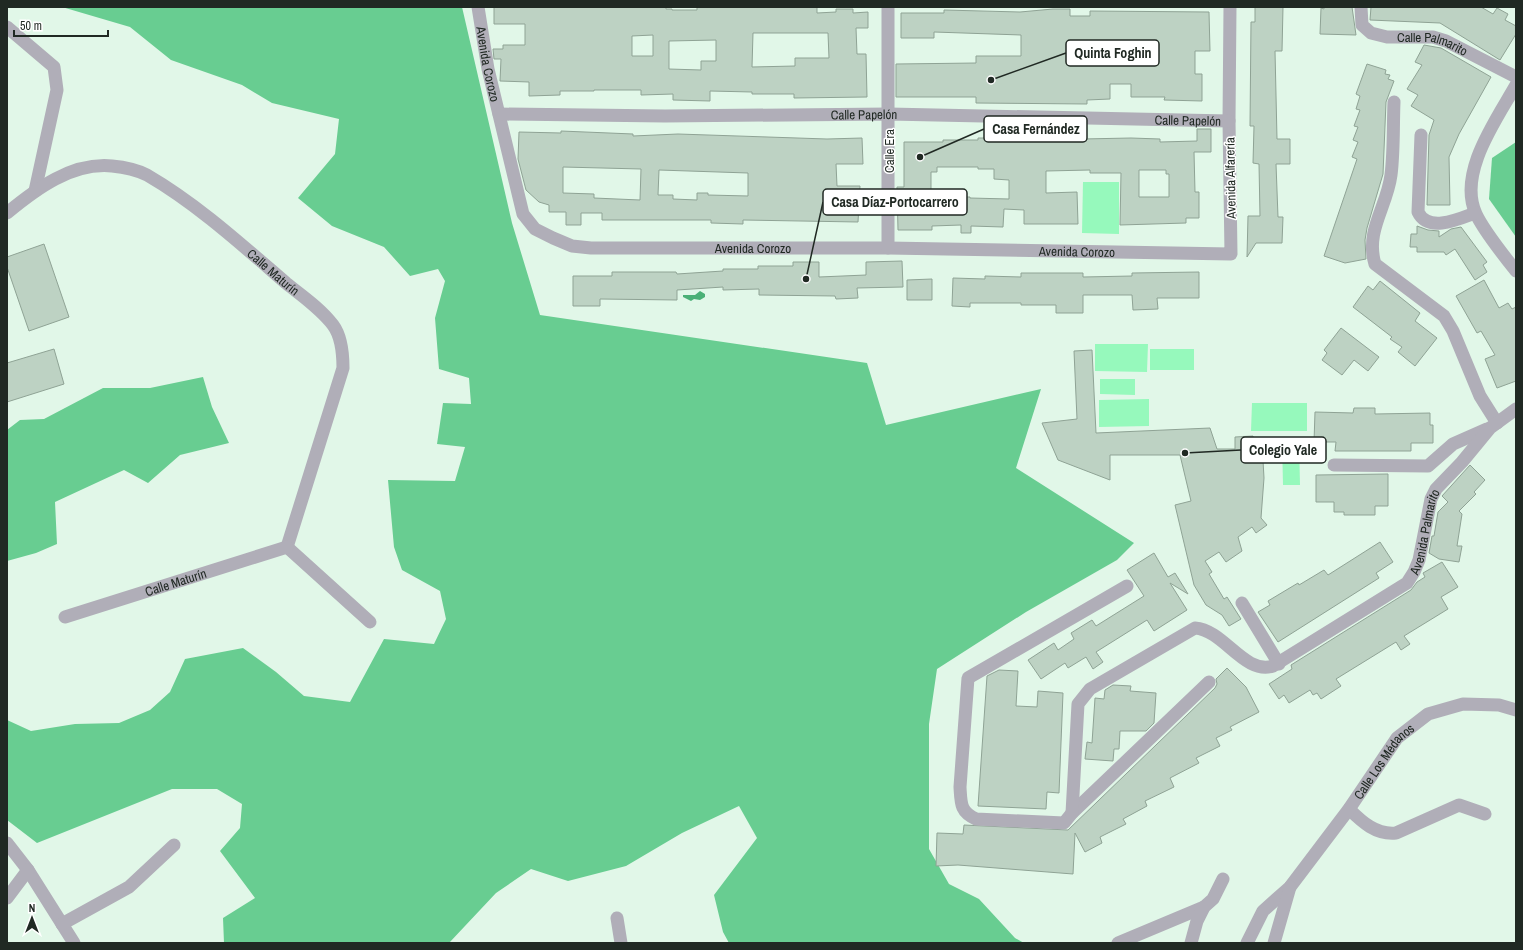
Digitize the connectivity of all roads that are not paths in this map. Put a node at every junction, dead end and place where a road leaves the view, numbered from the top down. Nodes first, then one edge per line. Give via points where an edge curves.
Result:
1 (478, 7) edge
2 (888, 7) edge
3 (1230, 7) edge
4 (1362, 7) edge
5 (7, 28) edge
6 (1516, 78) edge
7 (1516, 85) edge
8 (1394, 102) dead end
9 (499, 114) junction
10 (889, 114) junction
11 (1229, 121) junction
12 (1421, 135) dead end
13 (35, 191) junction
14 (7, 213) edge
15 (1475, 213) junction
16 (888, 248) junction
17 (1231, 254) joint
18 (1516, 272) edge
19 (1516, 409) edge
20 (1493, 426) junction
21 (1334, 465) dead end
22 (287, 547) junction
23 (1127, 586) dead end
24 (1242, 604) dead end
25 (65, 616) dead end
26 (370, 622) dead end
27 (1279, 664) junction
28 (1209, 682) dead end
29 (1516, 710) edge
30 (1349, 809) junction
31 (1072, 813) junction
32 (1485, 814) dead end
33 (7, 843) edge
34 (174, 844) dead end
35 (28, 870) junction
36 (1223, 879) dead end
37 (1290, 887) junction
38 (7, 898) edge
39 (1204, 908) junction
40 (617, 918) dead end
41 (62, 924) junction
42 (74, 943) edge
43 (622, 943) edge
44 (1118, 943) edge
45 (1191, 943) edge
46 (1247, 943) edge
47 (1274, 943) edge

1 - 9 street, Avenida Corozo via 488,69
2 - 10 street, Calle Era
3 - 11 street, Avenida Alfarería
4 - 6 street, Calle Palmarito via 1362,25 1371,33 1388,36 1433,36
5 - 13 street via 54,66 57,78 57,90
7 - 15 street via 1476,157 1471,182
8 - 20 street via 1390,176 1372,238 1371,251 1375,264 1444,316 1453,331
9 - 10 street, Calle Papelón
9 - 16 street, Avenida Corozo via 523,214 535,229 572,246
10 - 11 street, Calle Papelón
10 - 16 street, Calle Era
11 - 17 street, Avenida Alfarería
12 - 15 street via 1418,212 1421,218 1427,222 1443,223
13 - 14 street, Calle Maturín
13 - 22 street, Calle Maturín via 63,175 84,168 111,165 145,174 181,197 260,259 334,326 343,351 343,368
15 - 18 street
16 - 17 street, Avenida Corozo
19 - 20 street, Avenida Palmarito
20 - 21 street via 1453,444 1428,466
20 - 27 street, Avenida Palmarito via 1436,489 1431,499 1419,560 1406,583
22 - 25 street, Calle Maturín
22 - 26 street
23 - 31 street via 968,678 960,787 961,804 967,815 976,819 1064,823
24 - 27 street
27 - 31 street via 1267,668 1250,663 1213,634 1195,628 1090,689 1078,704
28 - 31 street
29 - 30 street, Calle Los Médanos via 1499,704 1463,704 1428,714 1397,738
30 - 32 street via 1378,832 1386,834 1396,833 1459,805
30 - 37 street, Calle Los Médanos
33 - 35 street
34 - 41 street via 129,887
35 - 38 street
35 - 41 street
36 - 39 street via 1214,899
37 - 46 street, Calle Los Médanos via 1264,911
37 - 47 street, Calle Los Médanos
39 - 44 street
39 - 45 street
40 - 43 street
41 - 42 street

